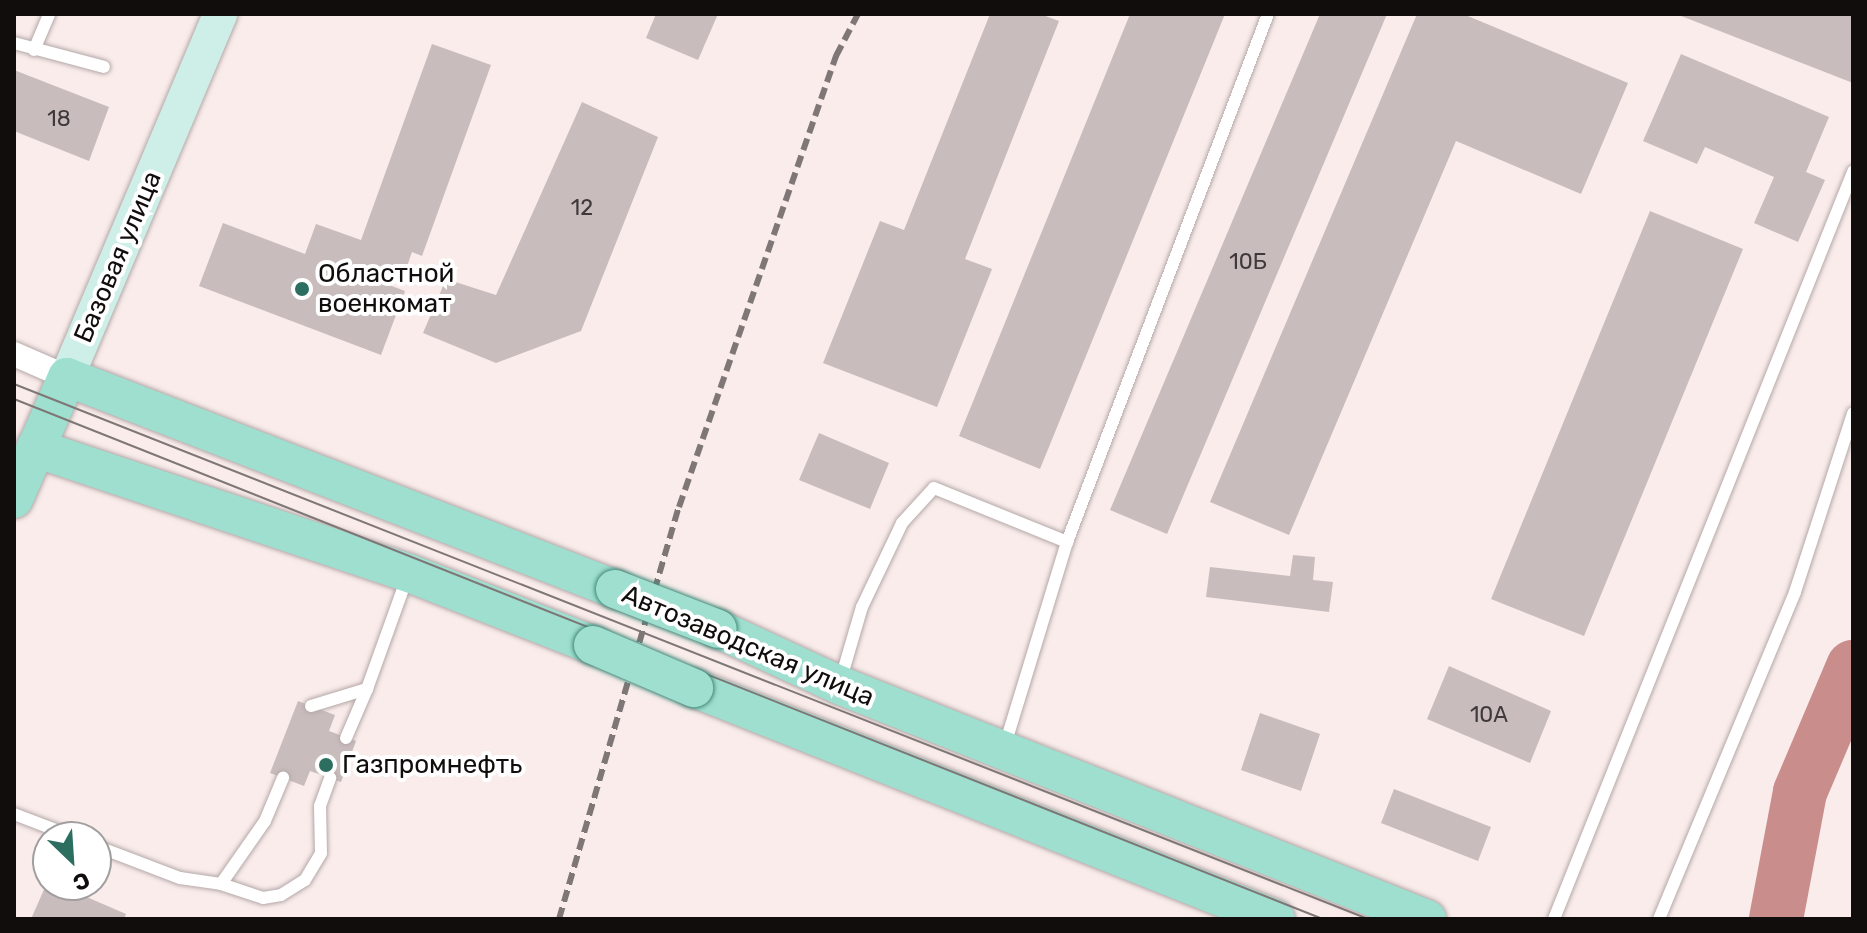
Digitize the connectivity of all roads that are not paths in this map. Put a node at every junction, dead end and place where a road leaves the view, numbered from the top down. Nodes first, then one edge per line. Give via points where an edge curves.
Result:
1 (49, 14) edge
2 (220, 14) edge
3 (1268, 14) edge
4 (14, 43) edge
5 (34, 50) junction
6 (104, 67) dead end
7 (1853, 172) edge
8 (14, 354) edge
9 (67, 377) junction
10 (1853, 413) edge
11 (24, 444) edge
12 (14, 499) edge
13 (1067, 542) junction
14 (409, 573) junction
15 (839, 685) junction
16 (367, 689) junction
17 (311, 706) dead end
18 (346, 738) dead end
19 (1003, 752) junction
20 (283, 778) dead end
21 (330, 778) dead end
22 (112, 852) edge
23 (221, 884) junction
24 (1276, 919) edge
25 (1427, 919) edge
26 (1554, 919) edge
27 (1659, 919) edge

1 - 5 lane
2 - 9 main road, Базовая улица
3 - 13 lane
4 - 5 lane
5 - 6 lane
7 - 26 lane
8 - 9 street
9 - 11 main road, Базовая улица
9 - 15 main road, Автозаводская улица, bridge via 718,629
10 - 27 lane via 1795,592
11 - 12 main road, Базовая улица
11 - 14 main road
13 - 15 lane via 934,488 902,523 862,607
13 - 19 lane
14 - 16 lane
14 - 24 main road, bridge
15 - 19 main road, Автозаводская улица
16 - 17 lane
16 - 18 lane
19 - 25 main road, Автозаводская улица
20 - 23 lane via 265,821
21 - 23 lane via 320,806 321,853 305,880 281,895 263,898
22 - 23 lane via 180,878

